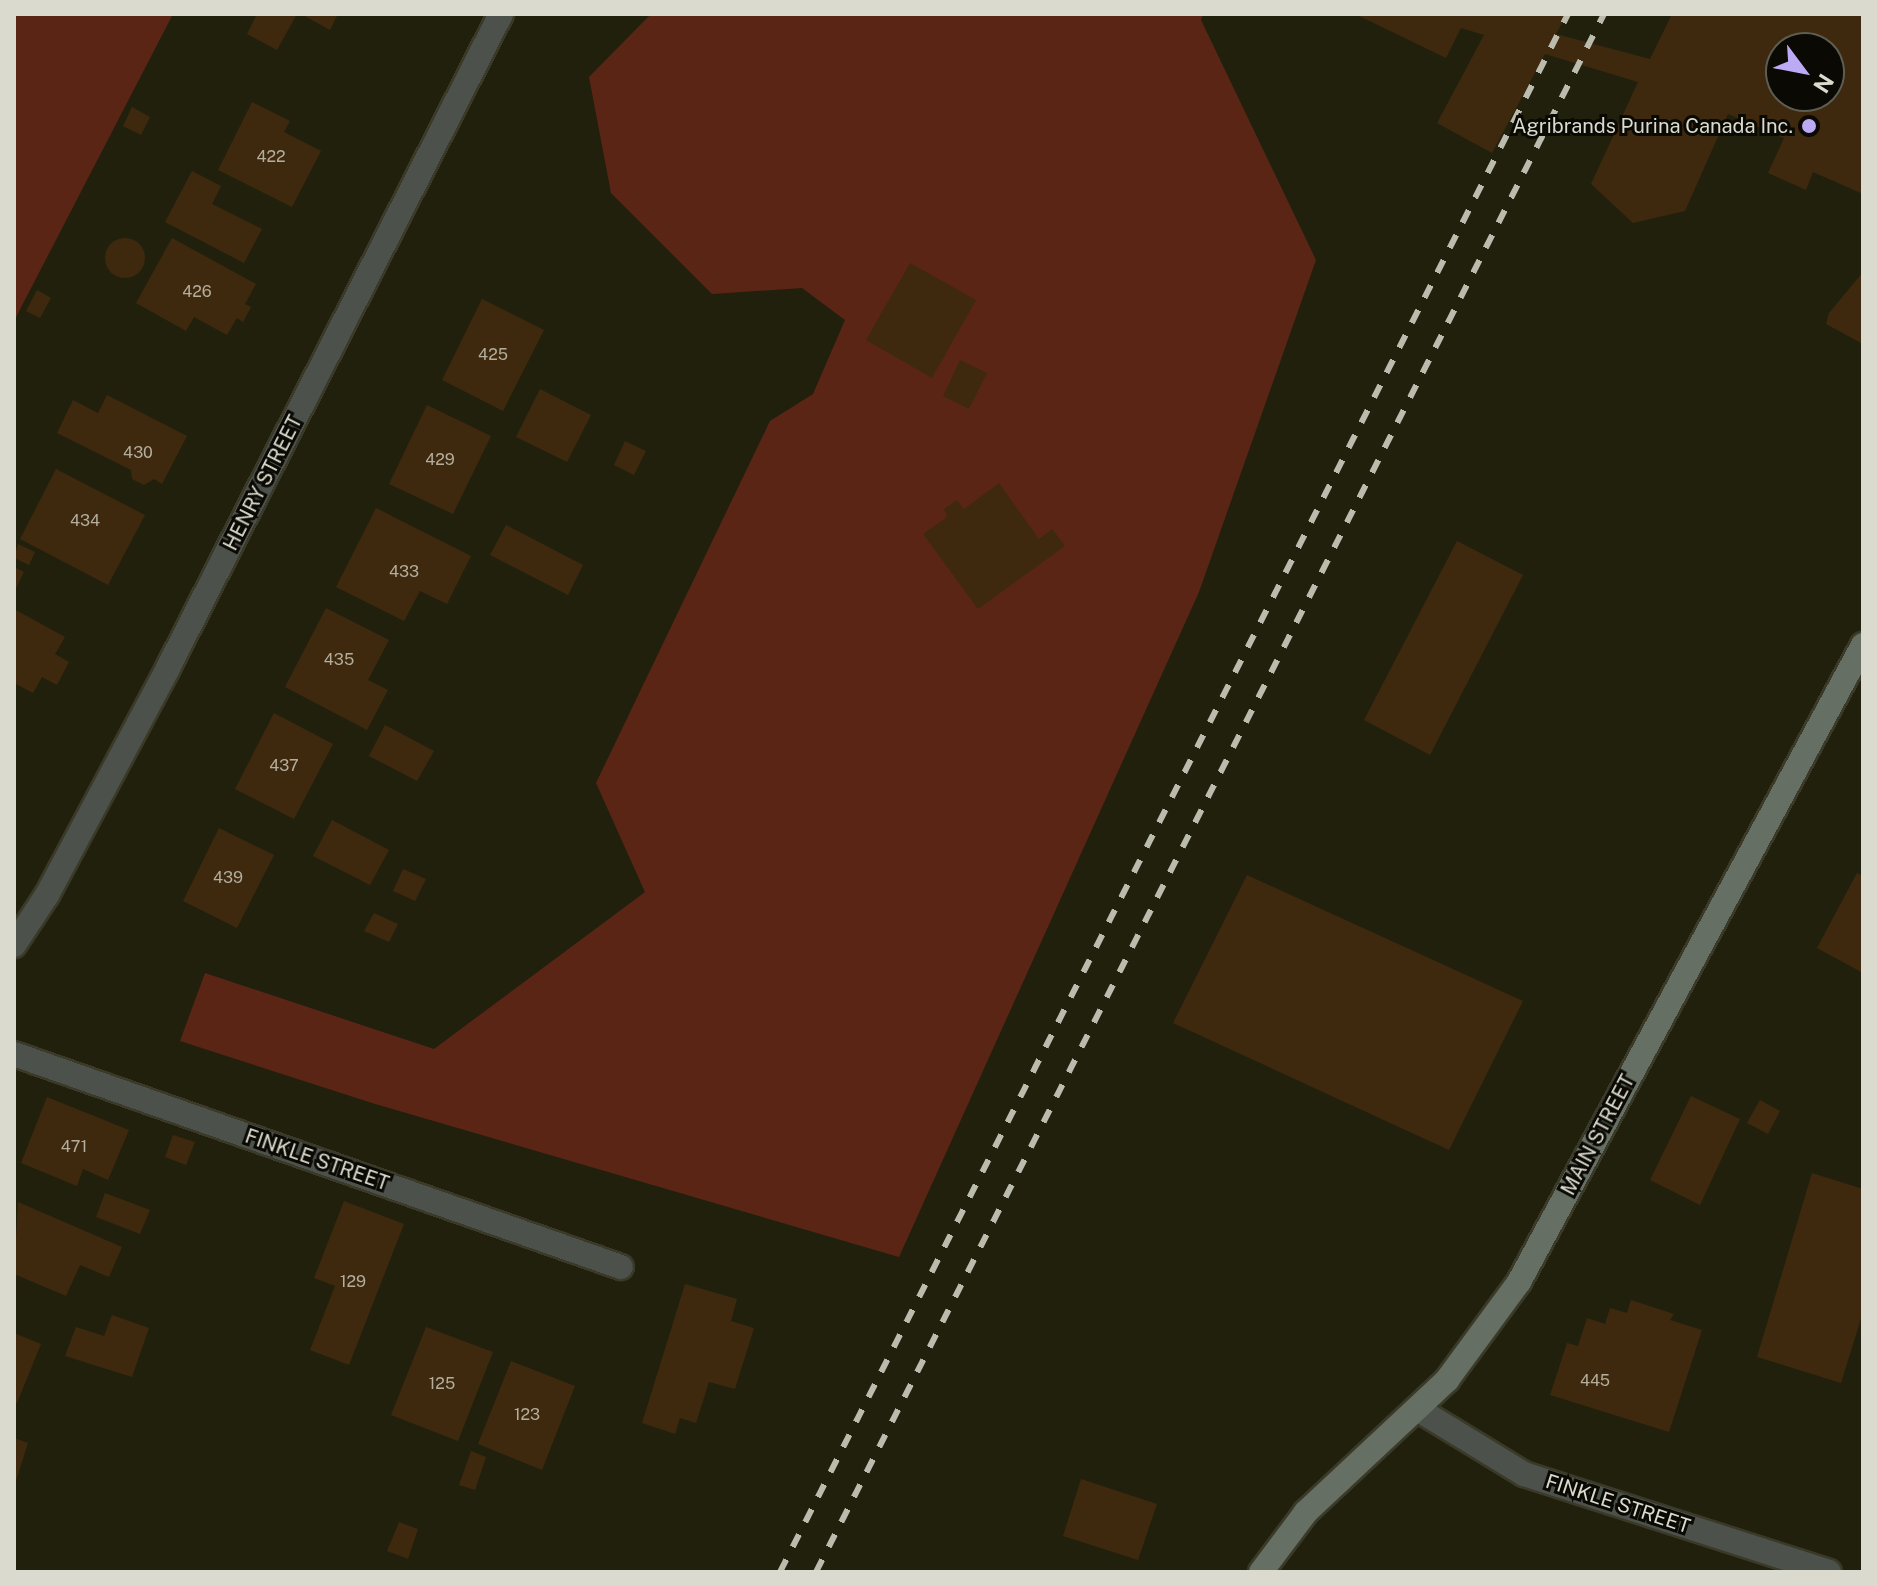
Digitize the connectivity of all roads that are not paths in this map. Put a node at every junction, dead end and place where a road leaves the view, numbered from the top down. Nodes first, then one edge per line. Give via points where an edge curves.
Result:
1 (501, 14) edge
2 (1863, 645) edge
3 (14, 945) edge
4 (14, 1054) edge
5 (621, 1267) dead end
6 (1419, 1410) junction
7 (1261, 1572) edge
8 (1829, 1572) edge

1 - 3 street, HENRY STREET via 168,668
2 - 6 main road, MAIN STREET via 1519,1282 1472,1349
4 - 5 street, FINKLE STREET
6 - 7 main road, MAIN STREET via 1306,1512
6 - 8 street, FINKLE STREET via 1524,1474

